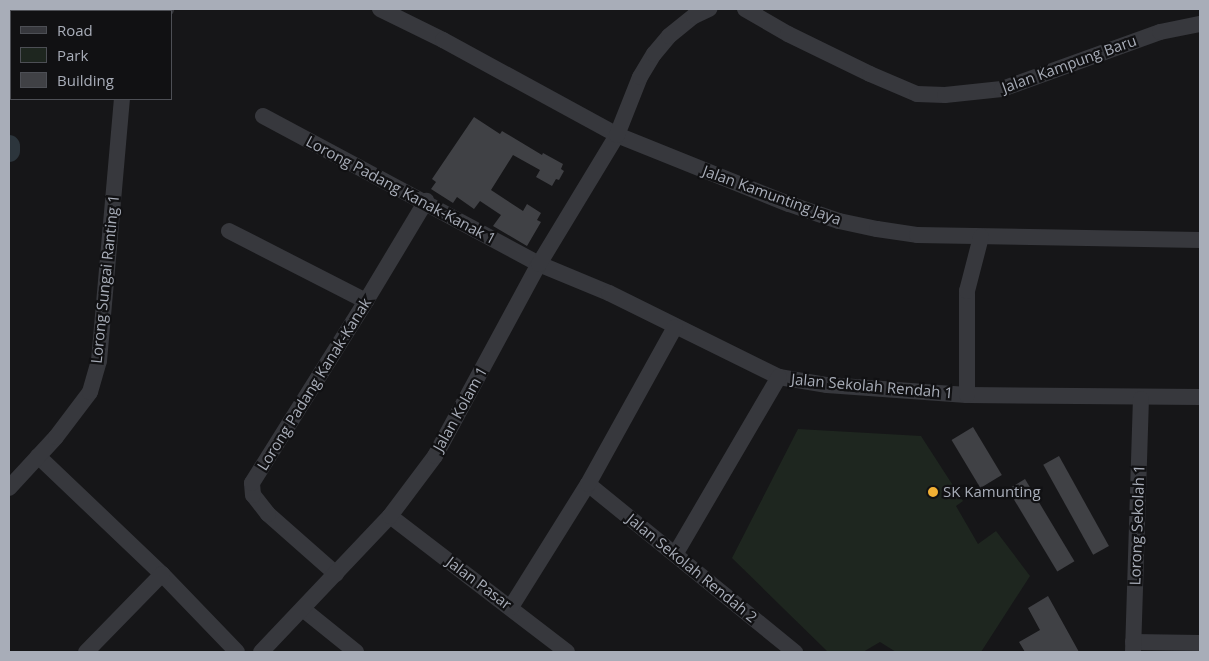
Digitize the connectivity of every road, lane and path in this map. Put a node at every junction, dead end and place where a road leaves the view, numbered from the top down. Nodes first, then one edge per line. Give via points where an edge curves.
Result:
1 (380, 9) edge
2 (709, 9) edge
3 (745, 9) edge
4 (1200, 24) edge
5 (122, 100) edge
6 (263, 116) dead end
7 (617, 135) junction
8 (426, 201) junction
9 (230, 231) dead end
10 (981, 237) junction
11 (1200, 240) edge
12 (539, 264) junction
13 (366, 301) junction
14 (675, 327) junction
15 (780, 377) junction
16 (968, 395) junction
17 (1200, 397) edge
18 (1141, 398) junction
19 (38, 456) junction
20 (588, 484) junction
21 (9, 488) edge
22 (390, 516) junction
23 (676, 553) junction
24 (162, 574) junction
25 (336, 574) junction
26 (511, 607) junction
27 (304, 610) junction
28 (1200, 643) edge
29 (1133, 647) edge
30 (86, 652) edge
31 (237, 652) edge
32 (261, 652) edge
33 (356, 652) edge
34 (568, 652) edge
35 (795, 652) edge

1 - 7 street, Jalan Kamunting Jaya
2 - 7 street, Jalan Kolam 1 via 694,16 654,54 640,77
3 - 4 street, Jalan Kampung Baru via 788,34 886,81 917,94 945,95 1002,89 1160,32
5 - 19 street, Lorong Sungai Ranting 1 via 99,361 90,392
6 - 8 street, Lorong Padang Kanak-Kanak 1
7 - 10 street, Jalan Kamunting Jaya via 839,221 918,235
7 - 12 street, Jalan Kolam 1
8 - 12 street, Lorong Padang Kanak-Kanak 1
8 - 13 street, Lorong Padang Kanak-Kanak
9 - 13 street
10 - 11 street, Jalan Kamunting Jaya
10 - 16 street via 967,291
12 - 14 street, Jalan Sekolah Rendah 1 via 609,293
12 - 22 street, Jalan Kolam 1 via 435,456
13 - 25 street, Lorong Padang Kanak-Kanak via 252,483 253,494 268,514
14 - 15 street, Jalan Sekolah Rendah 1
14 - 20 street
15 - 16 street, Jalan Sekolah Rendah 1 via 827,385
15 - 23 street
16 - 18 street, Jalan Sekolah Rendah 1
17 - 18 street, Jalan Sekolah Rendah 1
18 - 29 street, Lorong Sekolah 1
19 - 21 street, Lorong Sungai Ranting 1
19 - 24 street
20 - 23 street, Jalan Sekolah Rendah 2
20 - 26 street
22 - 25 street, Jalan Kolam 1
22 - 26 street, Jalan Pasar
23 - 35 street, Jalan Sekolah Rendah 2
24 - 30 street
24 - 31 street
25 - 27 street, Jalan Kolam 1
26 - 34 street, Jalan Pasar
27 - 32 street, Jalan Kolam 1
27 - 33 street
28 - 29 street

